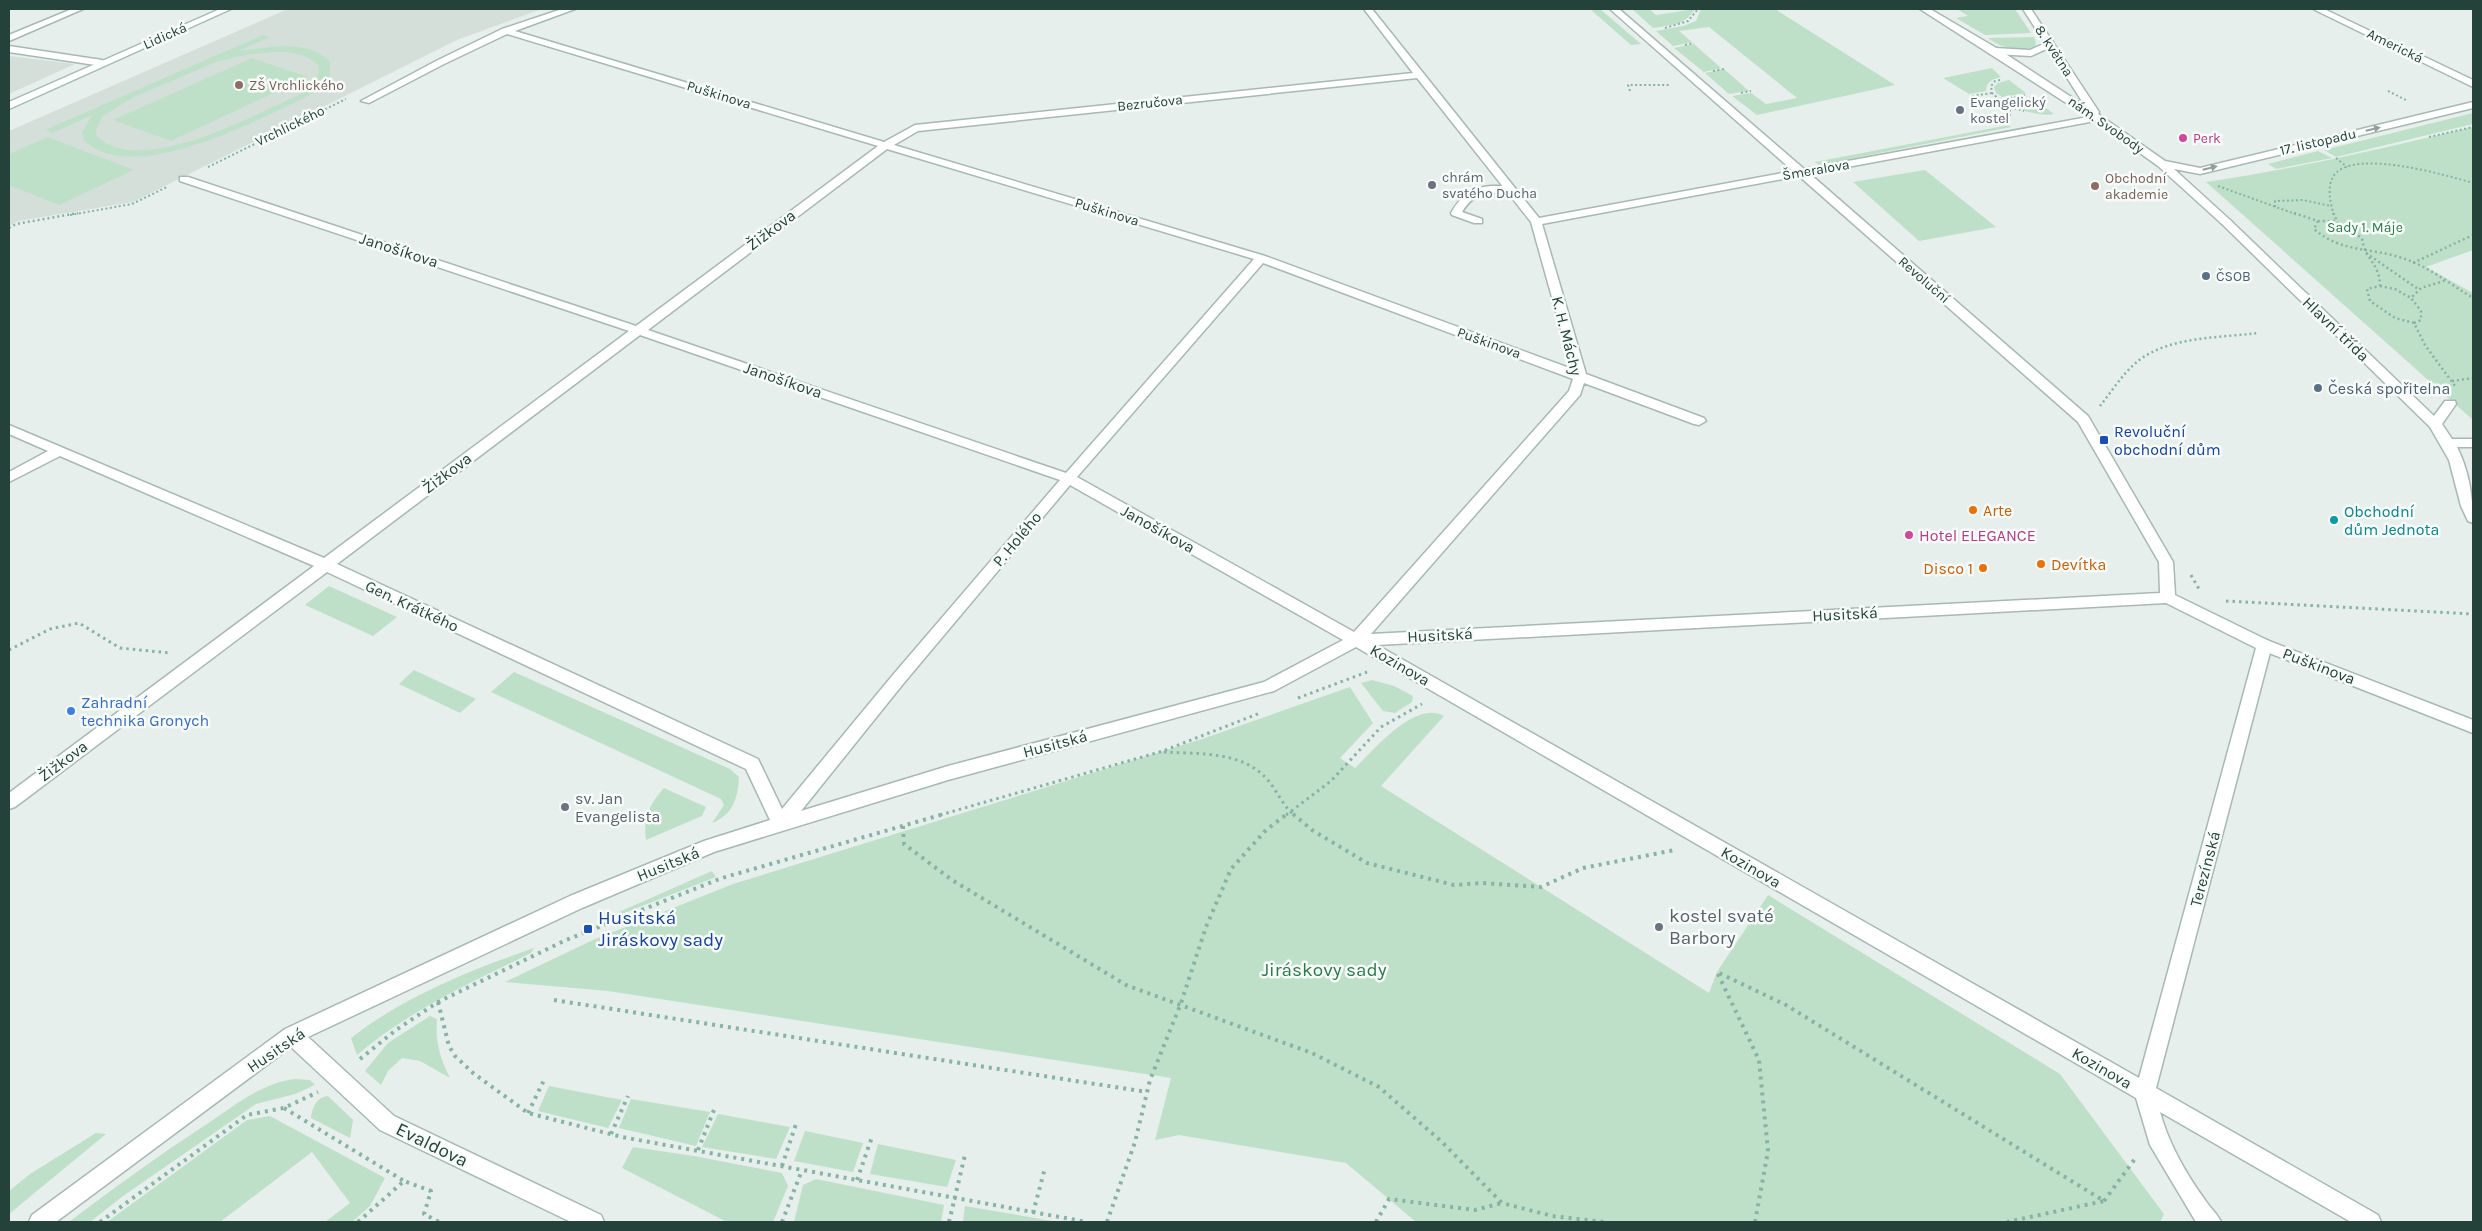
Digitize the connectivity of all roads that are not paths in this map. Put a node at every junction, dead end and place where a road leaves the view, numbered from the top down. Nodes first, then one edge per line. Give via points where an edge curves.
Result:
1 (79, 9) edge
2 (227, 9) edge
3 (571, 9) edge
4 (1368, 9) edge
5 (1614, 9) edge
6 (1924, 9) edge
7 (2027, 9) edge
8 (2317, 9) edge
9 (504, 31) junction
10 (9, 38) edge
11 (2050, 44) junction
12 (9, 49) edge
13 (1995, 51) junction
14 (102, 63) junction
15 (1419, 75) junction
16 (2473, 84) edge
17 (366, 101) dead end
18 (2473, 105) edge
19 (9, 106) edge
20 (2097, 118) junction
21 (886, 145) junction
22 (2162, 164) junction
23 (1801, 173) junction
24 (184, 179) road end
25 (1509, 189) junction
26 (1478, 221) dead end
27 (1536, 222) junction
28 (1261, 258) junction
29 (638, 330) junction
30 (1580, 377) junction
31 (2450, 404) road end
32 (1699, 421) dead end
33 (2435, 424) junction
34 (9, 429) edge
35 (2448, 443) junction
36 (2473, 443) edge
37 (58, 451) junction
38 (9, 478) edge
39 (1068, 478) junction
40 (2473, 518) edge
41 (326, 565) junction
42 (2168, 598) junction
43 (1356, 640) junction
44 (2264, 645) junction
45 (2473, 727) edge
46 (9, 802) edge
47 (780, 824) junction
48 (292, 1035) junction
49 (2146, 1094) junction
50 (39, 1222) edge
51 (594, 1222) edge
52 (2210, 1222) edge
53 (2371, 1222) edge

1 - 10 street
2 - 14 street, Lidická
3 - 9 street
4 - 15 street, K. H. Máchy
5 - 23 street, Revoluční
6 - 13 street, nám. Svobody
7 - 11 street, 8. května
8 - 16 street, Americká
9 - 17 street
9 - 21 street, Puškinova
11 - 13 street via 2031,53
11 - 20 street, 8. května
12 - 14 street
13 - 20 street, nám. Svobody
14 - 19 street, Lidická
15 - 21 street, Bezručova via 915,128
15 - 25 street, K. H. Máchy
22 -> 18 street, 17. listopadu via 2200,170
20 - 22 street, nám. Svobody
20 - 23 street, Šmeralova
21 - 28 street, Puškinova
21 - 29 street, Žižkova
22 - 33 street, Hlavní třída
23 - 27 street, Šmeralova
23 - 42 street, Revoluční via 2083,419 2166,562
24 - 29 street, Janošíkova
25 - 26 street via 1468,194 1456,213
25 - 27 street, K. H. Máchy
27 - 30 street, K. H. Máchy
28 - 30 street, Puškinova
28 - 39 street, P. Holého
29 - 39 street, Janošíkova
29 - 41 street, Žižkova
30 - 32 street, Puškinova
30 - 43 street, K. H. Máchy via 1575,392
31 - 33 street
33 - 35 street, Hlavní třída
34 - 37 street, Gen. Krátkého
35 - 36 street
35 - 40 street, Hlavní třída via 2460,473 2465,505
37 - 38 street
37 - 41 street, Gen. Krátkého
39 - 43 street, Janošíkova
39 - 47 street, P. Holého
41 - 46 street, Žižkova
41 - 47 street, Gen. Krátkého via 752,764
42 - 43 street, Husitská
42 - 44 street, Puškinova
43 - 47 street, Husitská via 1268,687 948,773
43 - 49 street, Kozinova
44 - 45 street, Puškinova
44 - 49 street, Terezínská
47 - 48 street, Husitská via 710,846 576,902
48 - 50 street, Husitská
48 - 51 street, Evaldova via 387,1123
49 - 52 street, Kozinova via 2158,1138 2197,1207
49 - 53 street, Kozinova

